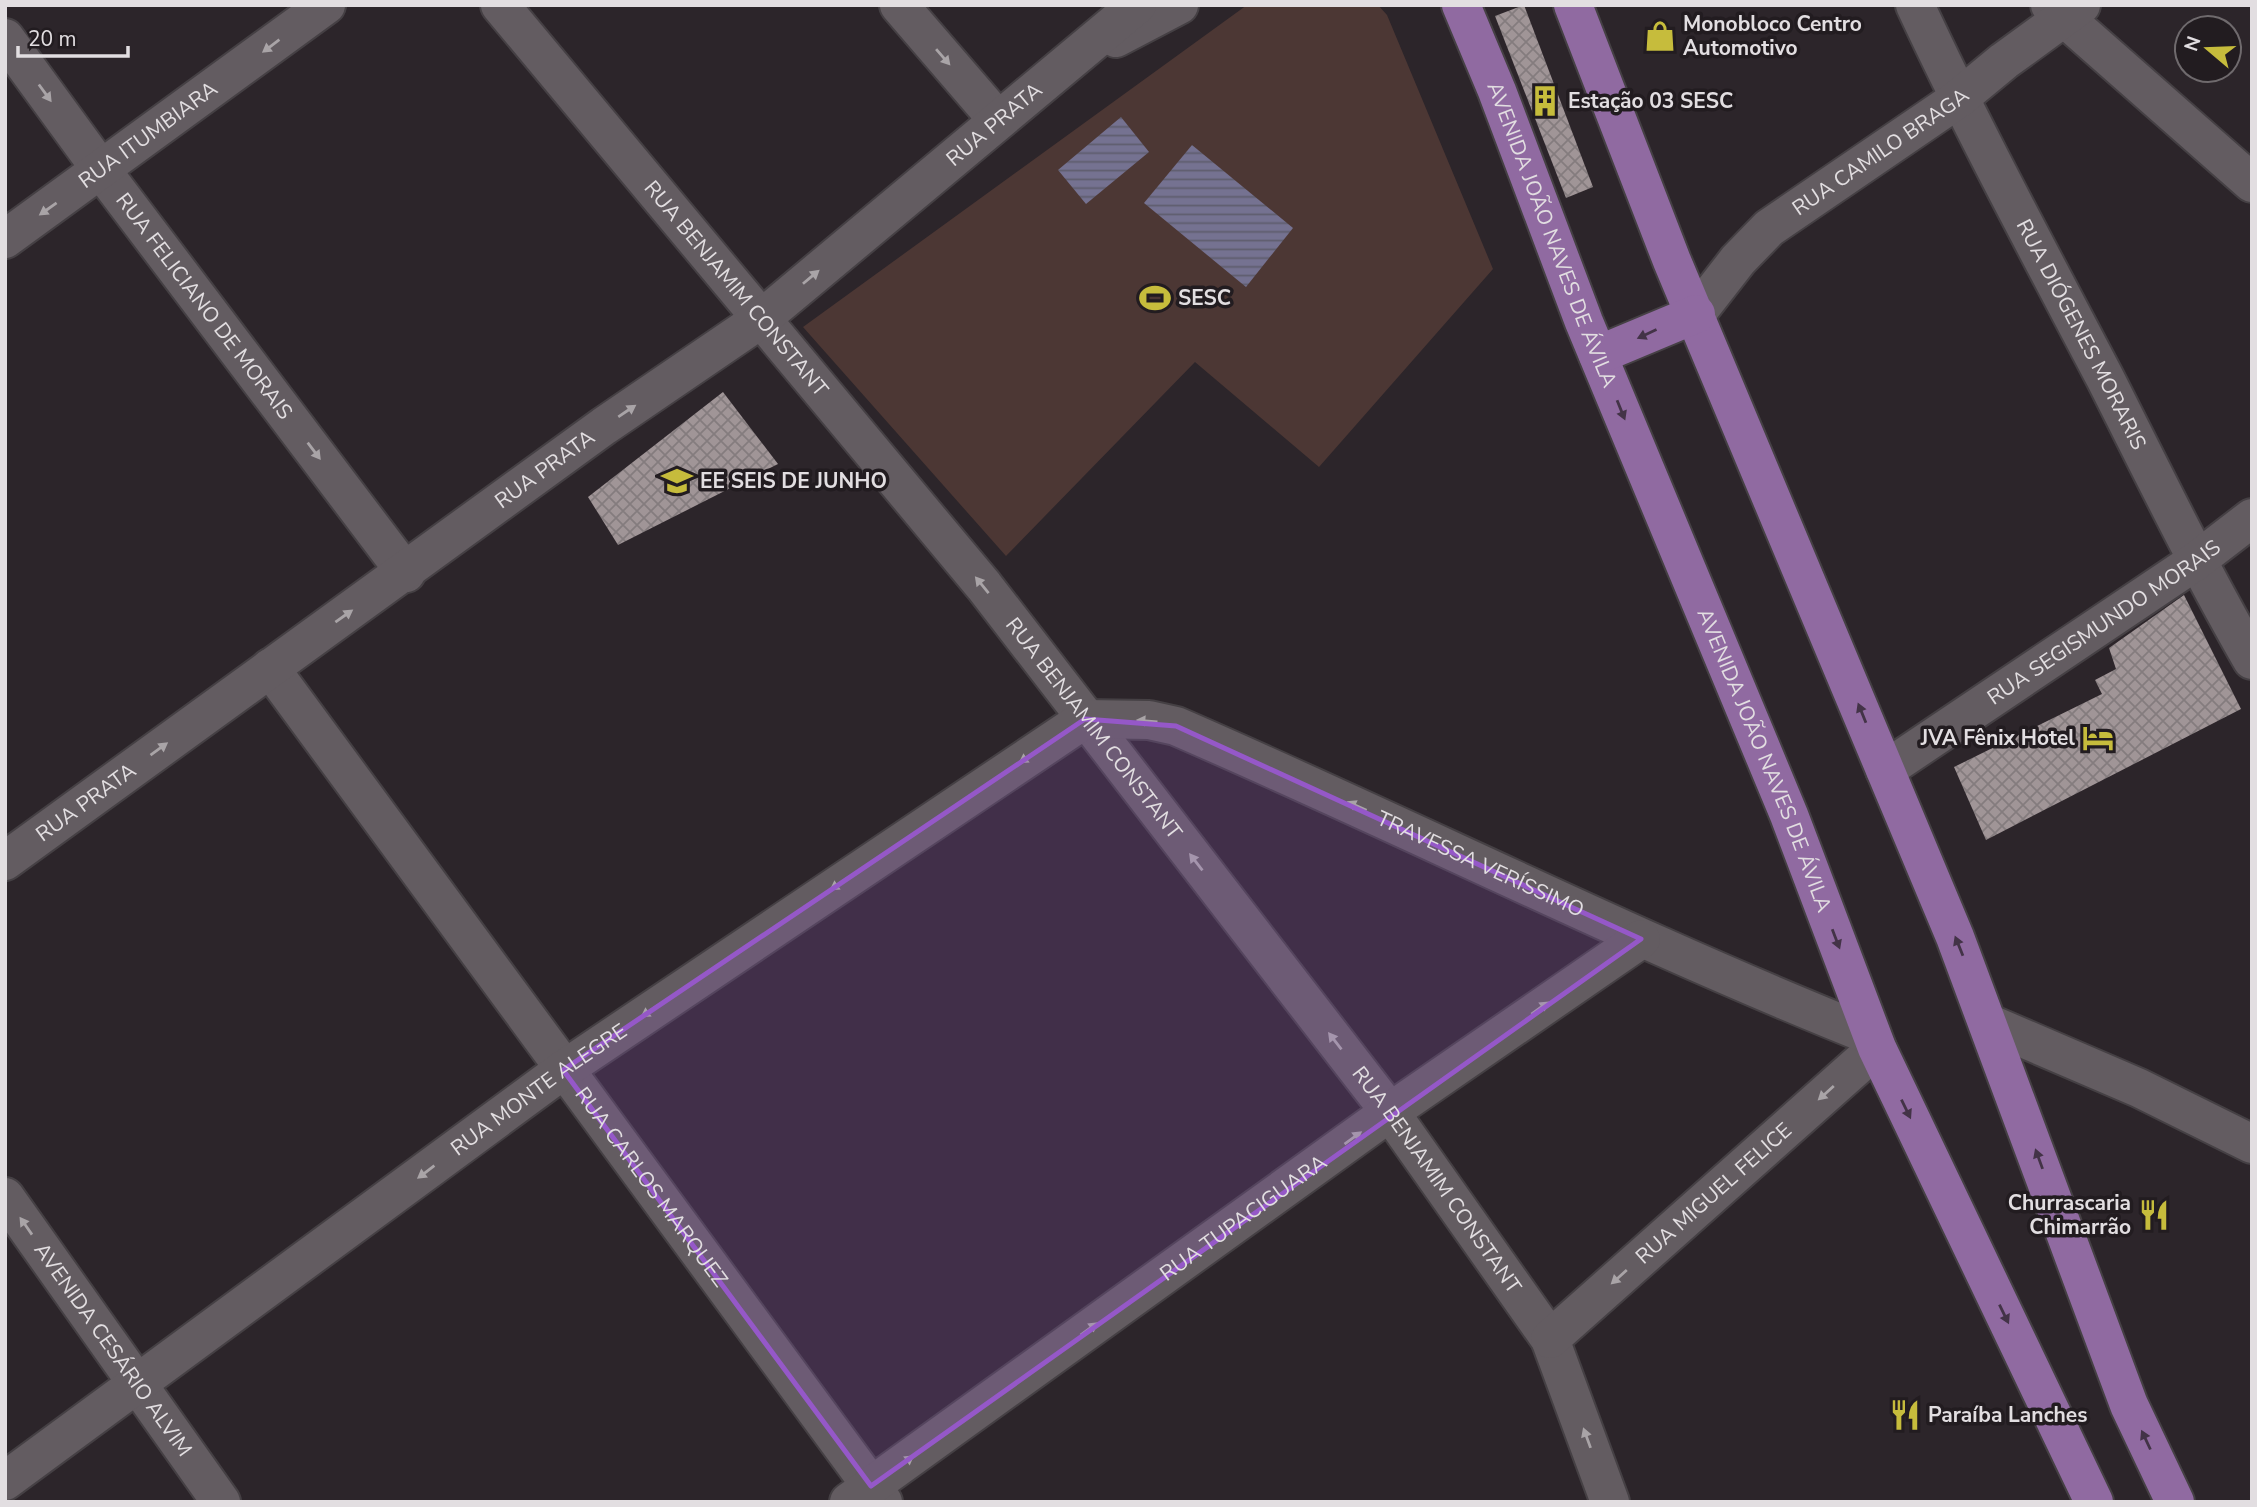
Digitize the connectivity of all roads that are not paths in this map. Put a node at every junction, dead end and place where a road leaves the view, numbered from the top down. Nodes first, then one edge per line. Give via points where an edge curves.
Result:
1 (326, 5) edge
2 (500, 5) edge
3 (899, 5) edge
4 (1137, 5) edge
5 (1179, 5) edge
6 (1461, 5) edge
7 (1573, 5) edge
8 (1915, 5) edge
9 (2065, 10) edge
10 (5, 38) edge
11 (1071, 62) junction
12 (1958, 99) junction
13 (997, 120) junction
14 (102, 171) junction
15 (2252, 183) edge
16 (5, 239) edge
17 (1696, 314) junction
18 (761, 319) junction
19 (1598, 355) junction
20 (2252, 518) edge
21 (2196, 561) junction
22 (406, 573) junction
23 (2252, 660) edge
24 (270, 668) junction
25 (1084, 719) junction
26 (1885, 770) junction
27 (5, 861) edge
28 (1641, 939) junction
29 (1990, 1024) junction
30 (1875, 1042) junction
31 (563, 1070) junction
32 (1390, 1112) junction
33 (2251, 1143) edge
34 (5, 1197) edge
35 (1550, 1339) junction
36 (138, 1386) junction
37 (5, 1481) edge
38 (868, 1496) edge
39 (221, 1502) edge
40 (1610, 1502) edge
41 (2094, 1502) edge
42 (2175, 1502) edge

1 -> 14 street, RUA ITUMBIARA
2 - 18 street, RUA BENJAMIM CONSTANT
3 -> 13 street
4 - 11 street, RUA PRATA
5 - 11 street, RUA PRATA
6 - 19 main road, AVENIDA JOÃO NAVES DE ÁVILA
7 - 17 main road
8 - 12 street, RUA DIÓGENES MORARIS
9 - 12 street, RUA CAMILO BRAGA
9 - 15 street
10 -> 14 street, RUA FELICIANO DE MORAIS
11 - 13 street, RUA PRATA
12 - 17 street, RUA CAMILO BRAGA via 1769,228
12 - 21 street, RUA DIÓGENES MORARIS
18 -> 13 street, RUA PRATA
14 -> 16 street, RUA ITUMBIARA
14 -> 22 street, RUA FELICIANO DE MORAIS
17 -> 19 main road
26 -> 17 main road
22 -> 18 street, RUA PRATA via 604,426
25 -> 18 street, RUA BENJAMIM CONSTANT via 984,586
19 -> 30 main road, AVENIDA JOÃO NAVES DE ÁVILA via 1789,815
20 - 21 street, RUA SEGISMUNDO MORAIS
21 - 23 street, RUA DIÓGENES MORARIS
21 - 26 street, RUA SEGISMUNDO MORAIS
24 -> 22 street, RUA PRATA
27 -> 24 street, RUA PRATA
24 - 31 street, RUA CARLOS MARQUEZ
28 -> 25 street, TRAVESSA VERÍSSIMO via 1176,726 1149,720
25 -> 31 street, RUA MONTE ALEGRE
32 -> 25 street, RUA BENJAMIM CONSTANT
29 -> 26 main road
28 - 30 street, TRAVESSA VERÍSSIMO
32 -> 28 street, RUA TUPACIGUARA
29 - 33 street
42 -> 29 main road via 2129,1405
30 -> 35 street, RUA MIGUEL FELICE
30 -> 41 main road, AVENIDA JOÃO NAVES DE ÁVILA
31 -> 36 street, RUA MONTE ALEGRE
31 - 38 street, RUA CARLOS MARQUEZ
32 - 35 street, RUA BENJAMIM CONSTANT
38 -> 32 street, RUA TUPACIGUARA
36 -> 34 street, AVENIDA CESÁRIO ALVIM
40 -> 35 street, RUA BENJAMIM CONSTANT
36 - 37 street, RUA MONTE ALEGRE
36 - 39 street, AVENIDA CESÁRIO ALVIM

